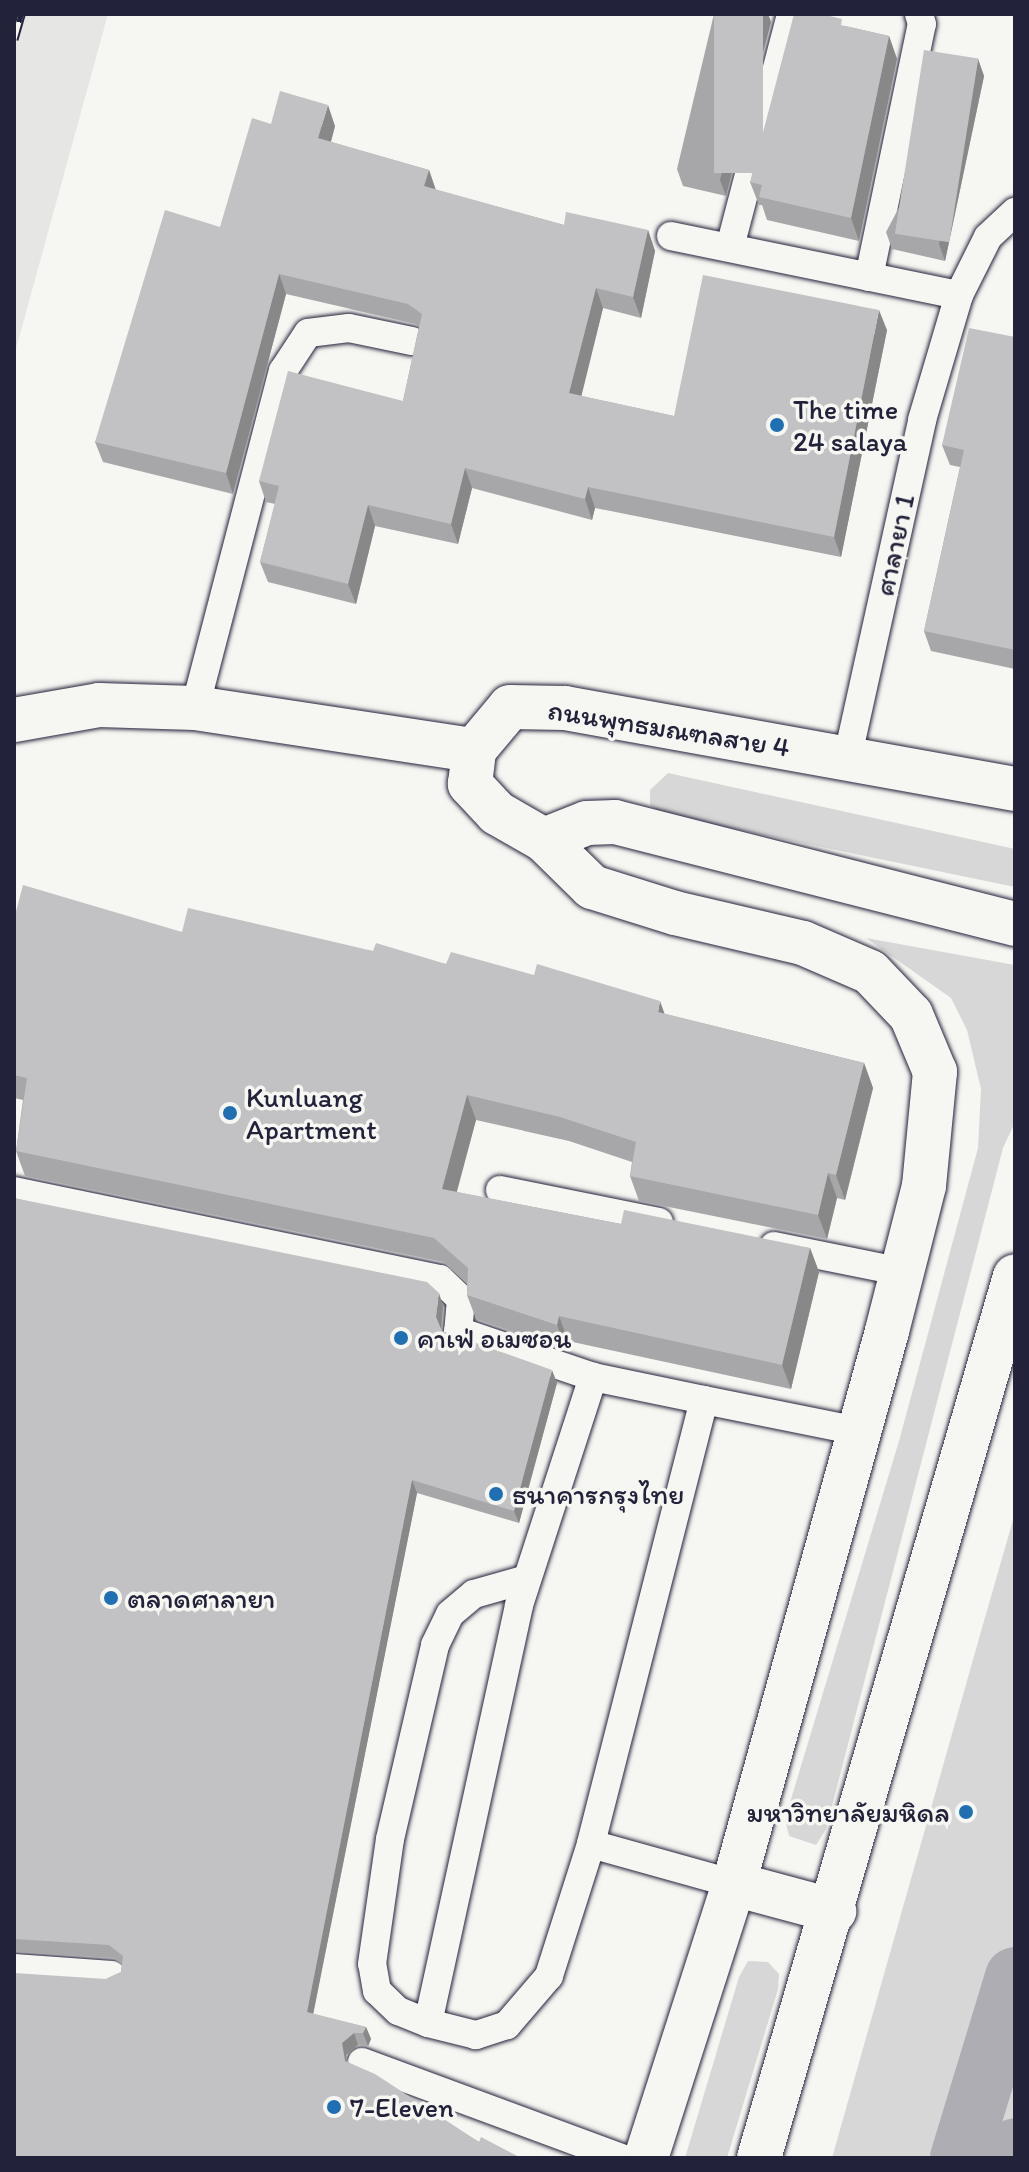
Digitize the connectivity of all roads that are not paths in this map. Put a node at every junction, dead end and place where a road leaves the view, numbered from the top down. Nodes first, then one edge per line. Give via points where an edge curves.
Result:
1 (791, 14) edge
2 (919, 14) edge
3 (1015, 212) edge
4 (671, 236) dead end
5 (730, 247) junction
6 (869, 277) junction
7 (959, 295) junction
8 (412, 341) edge
9 (195, 708) junction
10 (14, 720) edge
11 (474, 750) junction
12 (848, 755) junction
13 (1015, 789) edge
14 (544, 840) junction
15 (1015, 924) edge
16 (500, 1190) dead end
17 (14, 1191) edge
18 (686, 1228) edge
19 (748, 1240) edge
20 (903, 1272) junction
21 (1015, 1276) edge
22 (593, 1377) junction
23 (704, 1400) junction
24 (858, 1431) junction
25 (527, 1579) junction
26 (591, 1844) junction
27 (734, 1884) junction
28 (834, 1911) junction
29 (14, 1968) edge
30 (112, 1975) edge
31 (428, 2023) junction
32 (362, 2062) dead end
33 (621, 2158) edge
34 (646, 2158) edge
35 (759, 2158) edge

1 - 5 lane
2 - 6 lane via 922,24
3 - 7 lane, ศาลายา 1 via 988,237
4 - 5 lane
5 - 6 lane
6 - 7 lane
7 - 12 lane, ศาลายา 1 via 922,420
8 - 9 lane via 349,328 308,333 283,371
9 - 10 main road via 99,705
9 - 11 main road
11 - 12 main road, ถนนพุทธมณฑลสาย 4 via 510,707 551,707
11 - 14 main road via 470,784 497,813
12 - 13 main road, ถนนพุทธมณฑลสาย 4
14 - 15 main road via 587,823 615,822
14 - 20 main road via 592,887 803,943 870,972 911,1015 935,1072 924,1186
16 - 18 lane
17 - 22 lane via 440,1279 461,1299 458,1331
19 - 20 lane
20 - 24 main road
21 - 28 main road
22 - 23 lane
22 - 25 lane
23 - 24 lane
23 - 26 lane
24 - 27 main road
25 - 31 lane
25 - 31 lane via 474,1594 450,1614 435,1645 390,1839 372,1964 377,1991 398,2011
26 - 27 lane
26 - 31 lane via 549,1976 527,2005 507,2025 476,2035
27 - 28 main road
27 - 34 main road
28 - 35 main road
29 - 30 lane
32 - 33 lane

